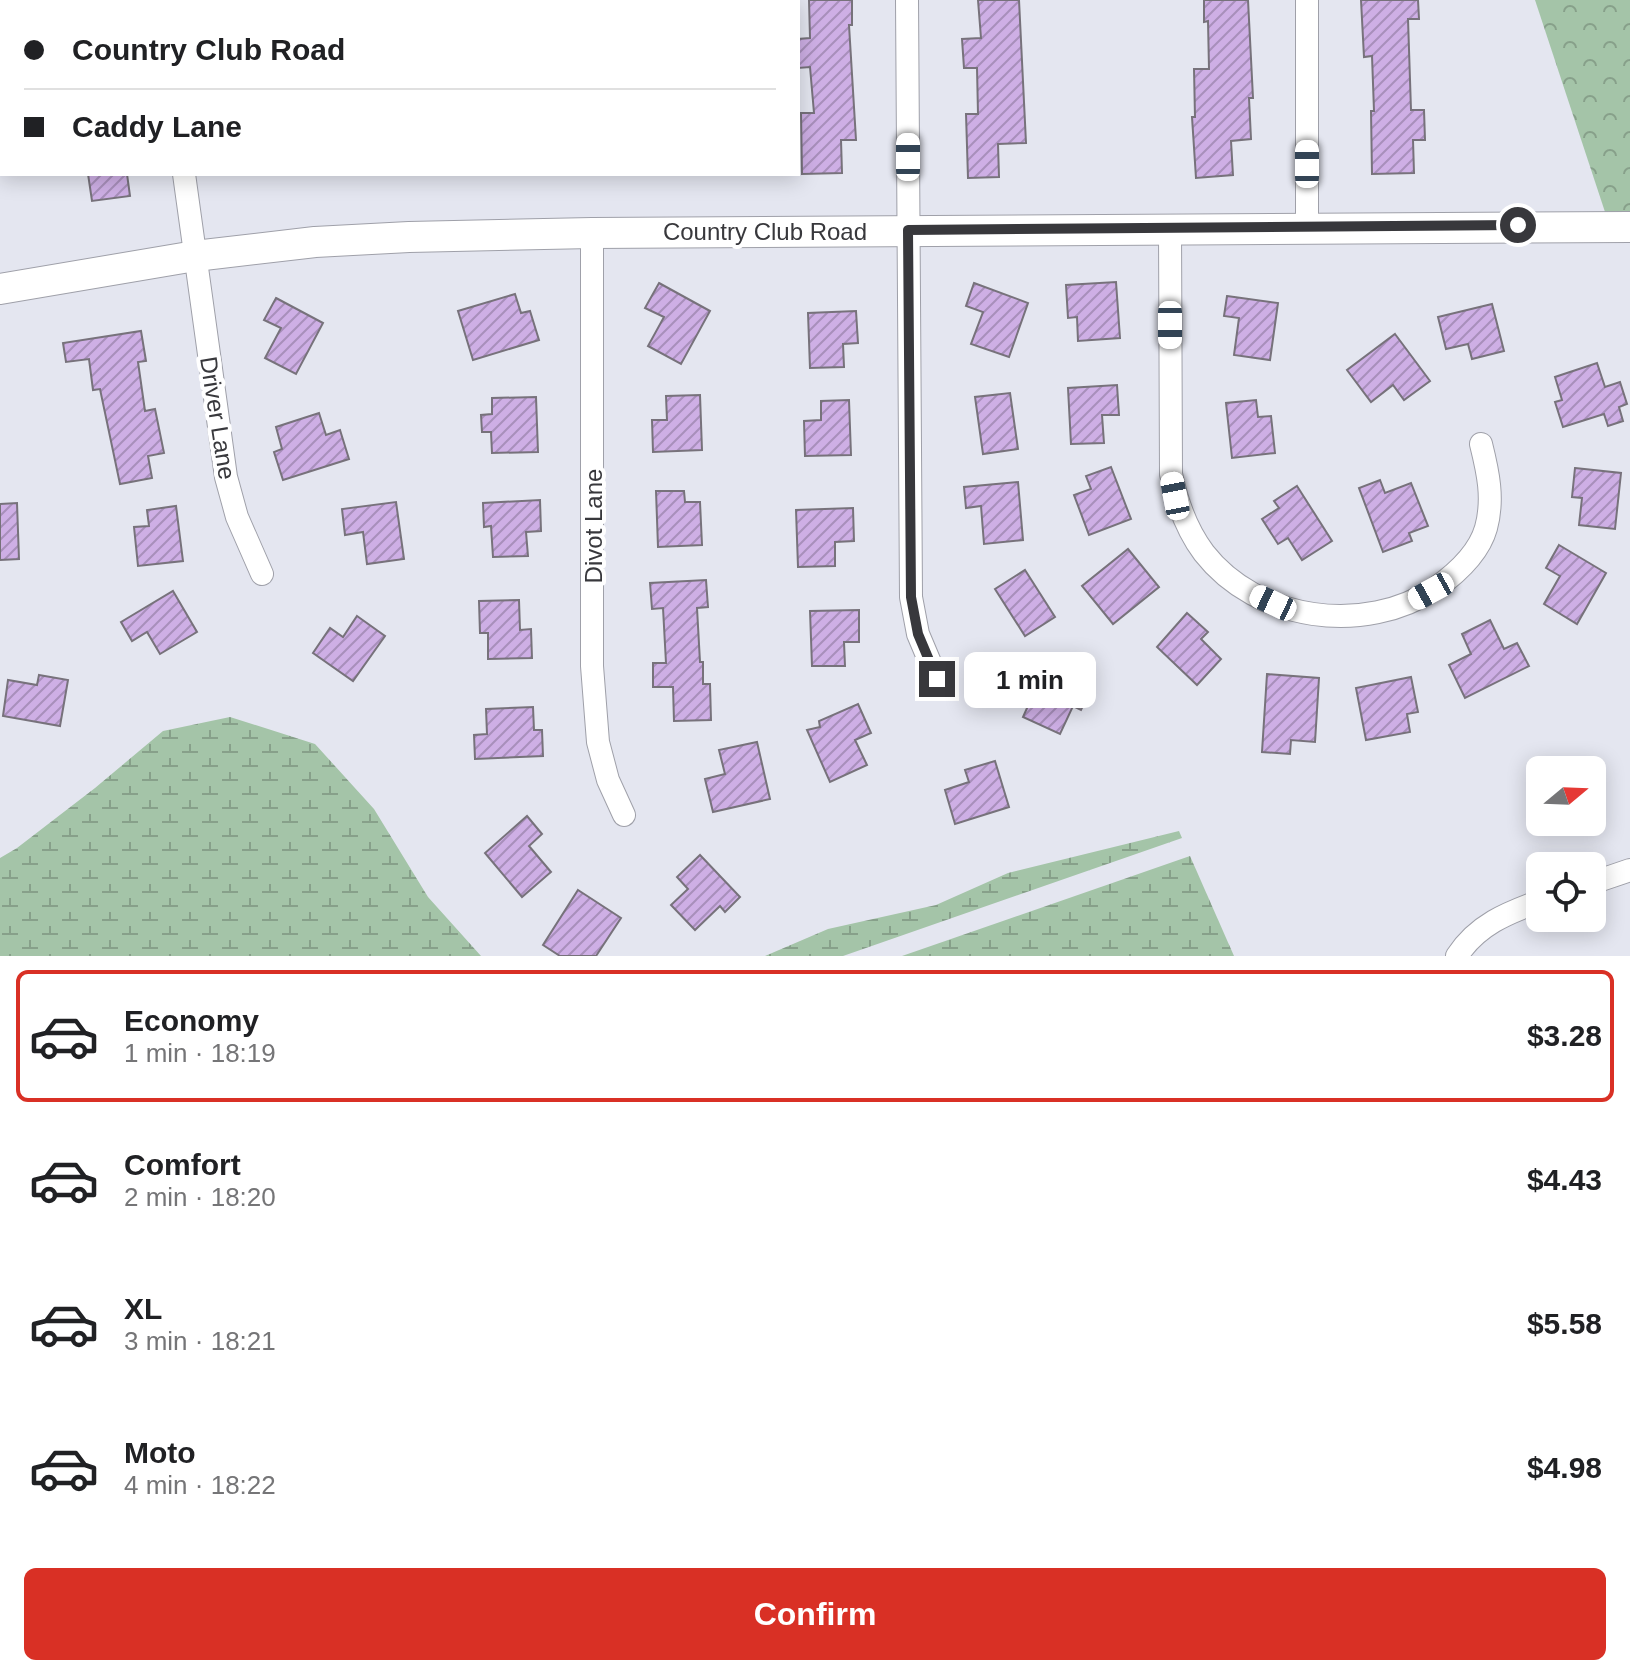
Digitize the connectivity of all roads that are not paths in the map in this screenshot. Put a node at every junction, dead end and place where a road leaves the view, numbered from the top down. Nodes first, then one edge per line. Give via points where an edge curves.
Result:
1 (907, 0) edge
2 (1307, 0) edge
3 (184, 176) edge
4 (1307, 227) junction
5 (1630, 227) edge
6 (1170, 229) junction
7 (908, 230) junction
8 (592, 233) junction
9 (195, 256) junction
10 (0, 289) edge
11 (1481, 444) dead end
12 (262, 574) dead end
13 (937, 679) dead end
14 (624, 815) dead end
15 (1630, 870) edge
16 (1606, 878) edge
17 (1526, 906) edge
18 (1457, 956) edge

1 - 7 street
2 - 4 street
3 - 9 street, Driver Lane
4 - 5 street, Country Club Road
4 - 6 street, Country Club Road
6 - 7 street, Country Club Road
6 - 11 street via 1175,496 1192,535 1235,583 1273,603 1328,616 1382,612 1431,591 1469,560 1486,531 1490,482
7 - 8 street, Country Club Road
7 - 13 street via 911,597 918,634
8 - 9 street, Country Club Road via 315,242
8 - 14 street, Divot Lane via 592,666 598,742
9 - 10 street, Country Club Road
9 - 12 street, Driver Lane via 226,477
15 - 16 street
17 - 18 street via 1484,927

